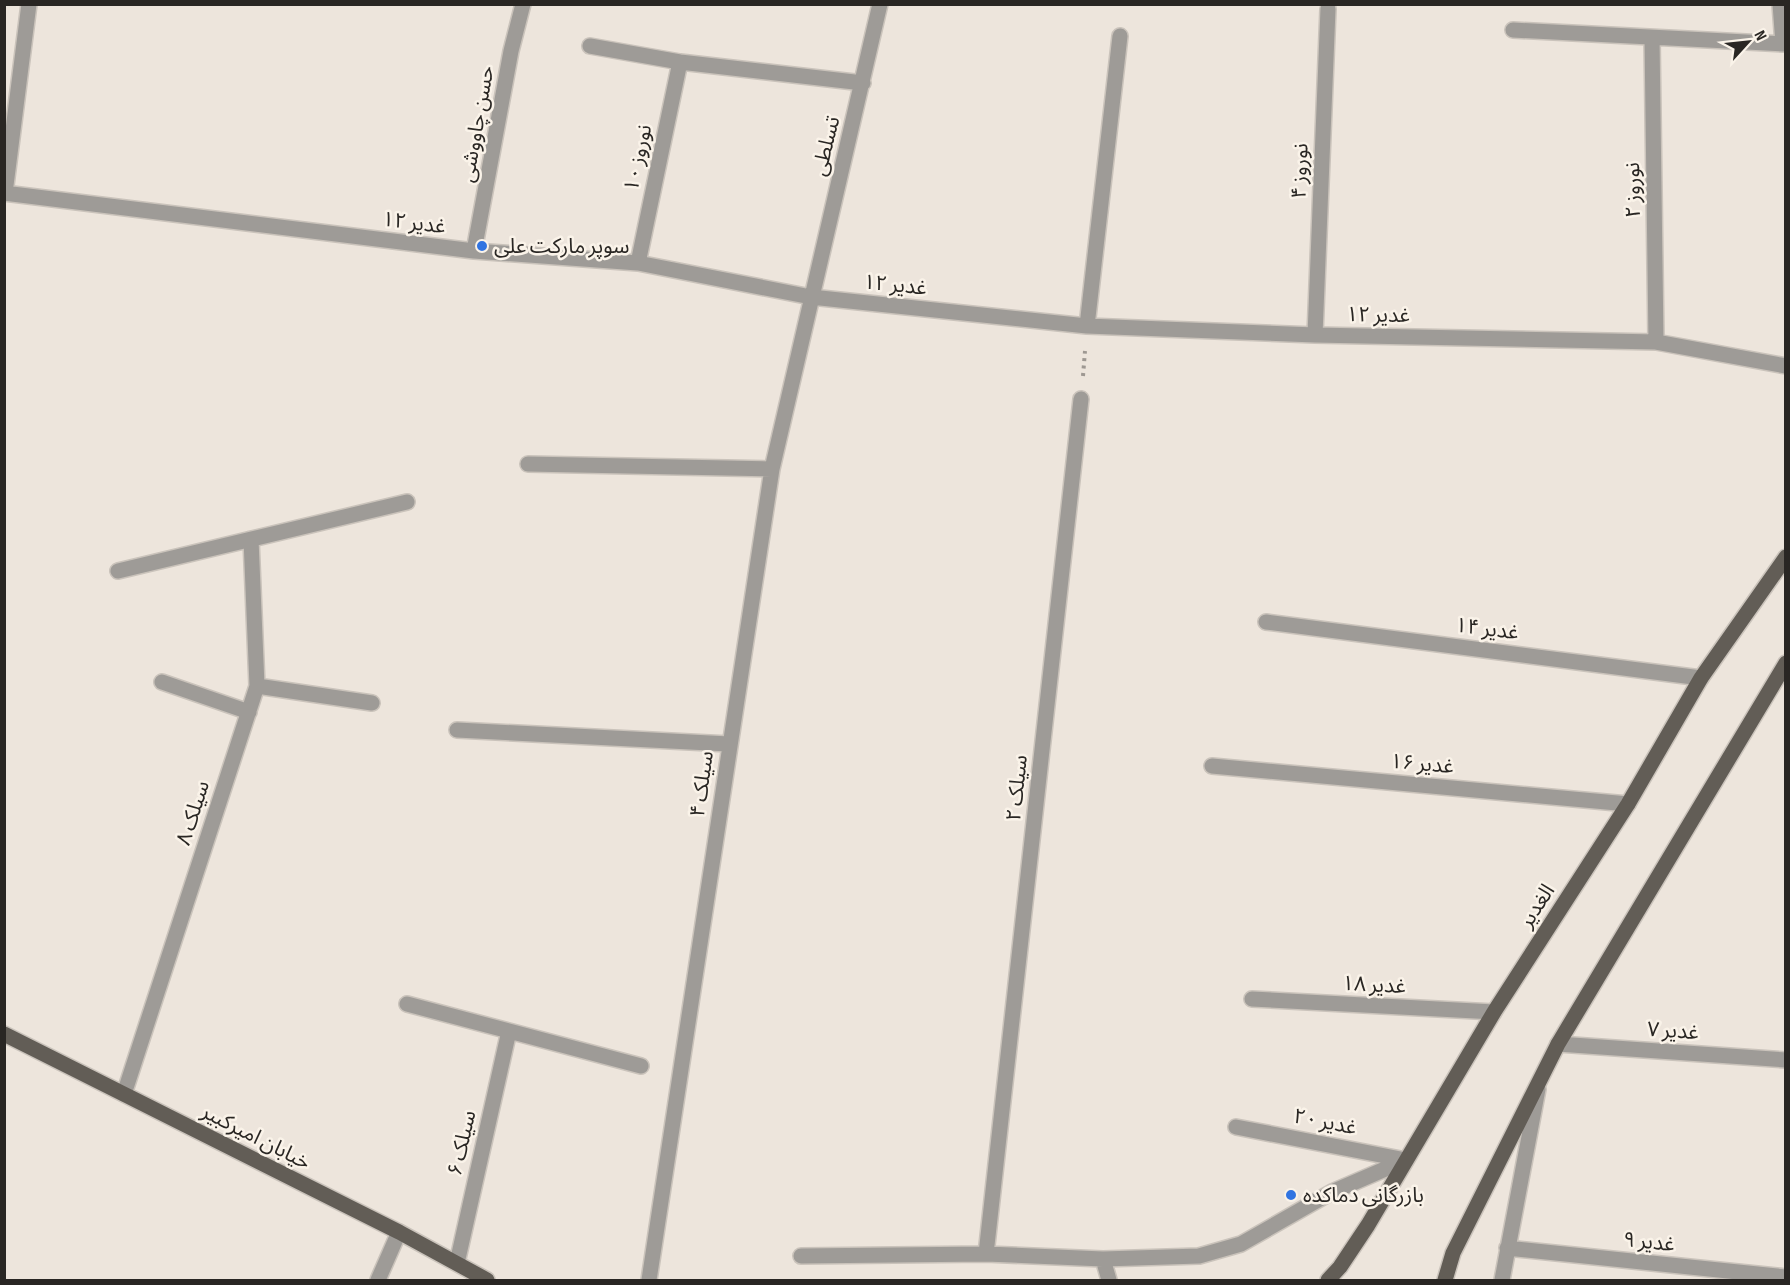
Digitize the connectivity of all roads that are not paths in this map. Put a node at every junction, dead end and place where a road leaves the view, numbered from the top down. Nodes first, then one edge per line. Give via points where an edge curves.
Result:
1 (29, 4) edge
2 (523, 4) edge
3 (880, 4) edge
4 (1780, 4) edge
5 (1328, 9) dead end
6 (1513, 30) dead end
7 (1120, 36) dead end
8 (1652, 38) junction
9 (590, 46) dead end
10 (680, 62) junction
11 (863, 83) junction
12 (5, 193) edge
13 (474, 251) junction
14 (638, 263) junction
15 (811, 297) junction
16 (1087, 326) junction
17 (1315, 335) junction
18 (1656, 342) junction
19 (1785, 366) edge
20 (1081, 399) road end
21 (528, 464) dead end
22 (772, 469) junction
23 (407, 502) dead end
24 (251, 539) junction
25 (1785, 557) edge
26 (118, 571) dead end
27 (1266, 622) dead end
28 (1785, 663) edge
29 (1701, 678) junction
30 (162, 682) dead end
31 (257, 686) junction
32 (372, 703) dead end
33 (249, 712) junction
34 (457, 729) dead end
35 (729, 744) junction
36 (1212, 766) dead end
37 (1628, 804) junction
38 (1252, 999) dead end
39 (406, 1004) dead end
40 (1494, 1012) junction
41 (508, 1031) junction
42 (4, 1034) edge
43 (1558, 1044) junction
44 (1785, 1060) edge
45 (641, 1066) dead end
46 (1540, 1074) junction
47 (124, 1094) junction
48 (1236, 1127) dead end
49 (1406, 1160) junction
50 (399, 1232) junction
51 (1508, 1248) junction
52 (986, 1254) junction
53 (801, 1256) dead end
54 (1103, 1259) junction
55 (457, 1263) junction
56 (1340, 1274) edge
57 (1785, 1277) edge
58 (378, 1281) edge
59 (487, 1281) edge
60 (649, 1281) edge
61 (1109, 1281) edge
62 (1328, 1281) edge
63 (1445, 1281) edge
64 (1502, 1281) edge

1 - 12 street
2 - 13 street, حسن چاووشی
3 - 11 street, تسلطی
4 - 8 street via 1783,44
5 - 17 street, نوروز ۴
6 - 8 street
7 - 16 street
8 - 18 street, نوروز ۲
9 - 10 street
10 - 11 street
10 - 14 street, نوروز ۱۰
11 - 15 street, تسلطی
12 - 13 street, غدیر ۱۲
13 - 14 street, غدیر ۱۲
14 - 15 street, غدیر ۱۲
15 - 16 street, غدیر ۱۲
15 - 22 street, سیلک ۴
16 - 17 street, غدیر ۱۲
17 - 18 street, غدیر ۱۲
18 - 19 street, غدیر ۱۲
20 - 52 street, سیلک ۲
21 - 22 street
22 - 35 street, سیلک ۴
23 - 24 street
24 - 26 street
24 - 31 street, سیلک ۸
25 - 29 main road, الغدیر
27 - 29 street, غدیر ۱۴
28 - 43 main road
29 - 37 main road, الغدیر
30 - 33 street
31 - 32 street
31 - 33 street, سیلک ۸
33 - 47 street, سیلک ۸
34 - 35 street
35 - 60 street, سیلک ۴
36 - 37 street, غدیر ۱۶
37 - 40 main road, الغدیر
38 - 40 street, غدیر ۱۸
39 - 41 street
40 - 49 main road, الغدیر
41 - 45 street
41 - 55 street, سیلک ۶
42 - 47 main road, خیابان امیرکبیر
43 - 44 street, غدیر ۷
43 - 46 main road
46 - 51 street
46 - 63 main road via 1453,1253
47 - 50 main road, خیابان امیرکبیر
48 - 49 street, غدیر ۲۰
49 - 54 street via 1332,1192 1241,1245 1199,1256
49 - 56 main road, الغدیر
50 - 55 main road, خیابان امیرکبیر
50 - 58 street
51 - 57 street, غدیر ۹
51 - 64 street
52 - 53 street
52 - 54 street
54 - 61 street
55 - 59 main road, خیابان امیرکبیر
56 - 62 main road, الغدیر

